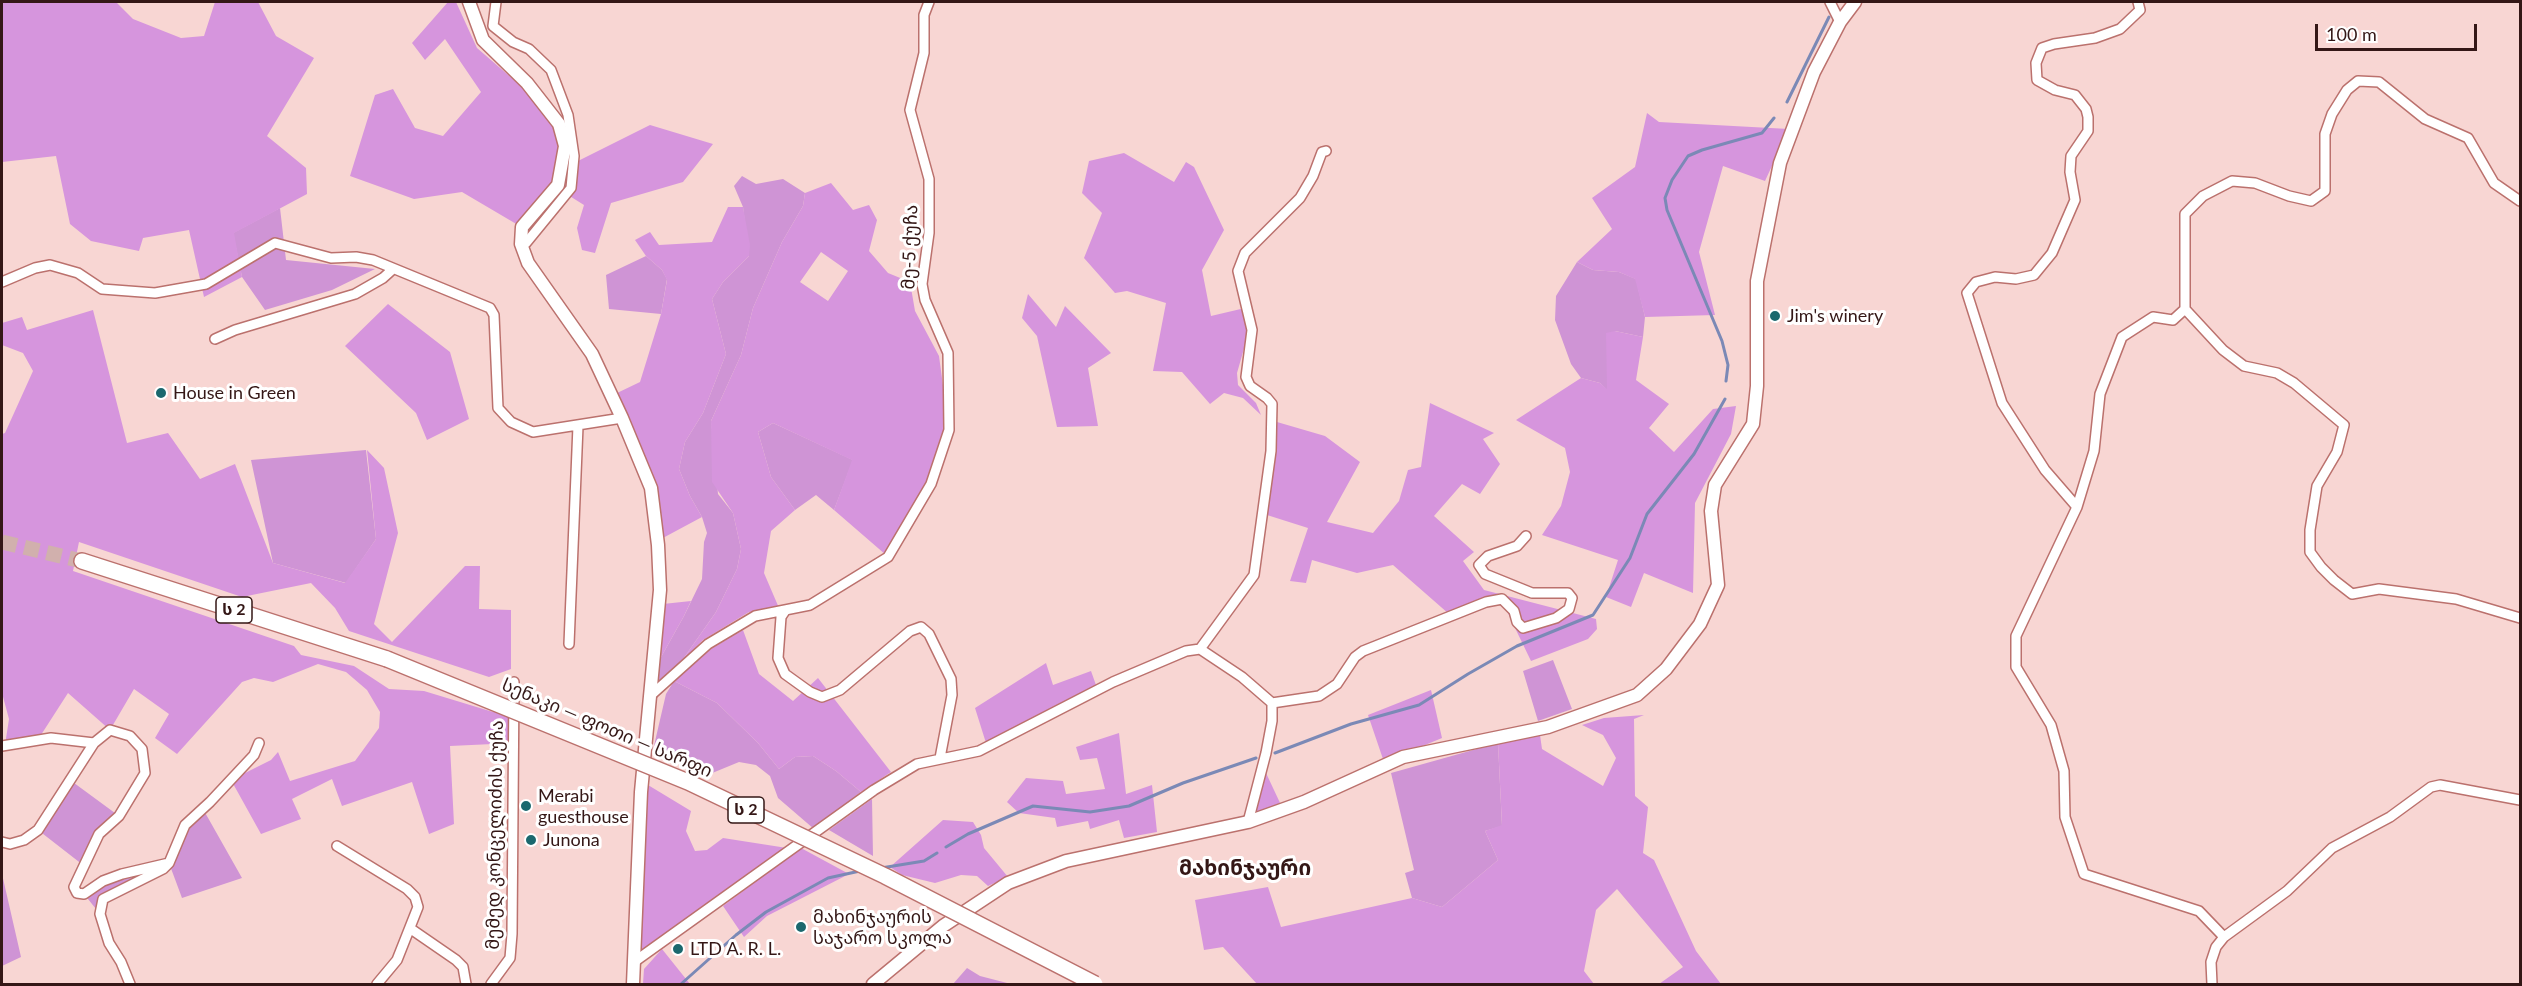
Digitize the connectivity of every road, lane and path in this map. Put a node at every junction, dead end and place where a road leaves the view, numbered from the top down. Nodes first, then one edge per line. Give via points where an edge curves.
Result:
1 (469, 2) edge
2 (496, 2) edge
3 (929, 2) edge
4 (1830, 2) edge
5 (1855, 2) edge
6 (2138, 2) edge
7 (1840, 22) junction
8 (1326, 151) dead end
9 (2520, 201) edge
10 (521, 244) junction
11 (393, 269) junction
12 (2, 282) edge
13 (2185, 309) junction
14 (215, 339) dead end
15 (622, 418) junction
16 (578, 426) junction
17 (2078, 507) junction
18 (1526, 536) dead end
19 (82, 561) tunnel mouth
20 (785, 611) junction
21 (2520, 618) edge
22 (570, 644) dead end
23 (1200, 649) junction
24 (514, 682) dead end
25 (649, 697) junction
26 (1272, 703) junction
27 (94, 743) junction
28 (259, 743) dead end
29 (2, 746) edge
30 (940, 758) junction
31 (2520, 800) edge
32 (1248, 822) junction
33 (2, 842) edge
34 (337, 846) dead end
35 (169, 863) junction
36 (411, 929) junction
37 (2224, 937) junction
38 (634, 962) junction
39 (130, 984) edge
40 (377, 984) edge
41 (466, 984) edge
42 (491, 984) edge
43 (633, 984) edge
44 (873, 984) edge
45 (1095, 984) edge
46 (2212, 984) edge

1 - 10 street via 483,40 527,83 559,124 565,146 558,185 522,227
2 - 10 street via 493,26 513,42 530,49 551,70 568,115 574,156 571,188 526,243
3 - 20 street, მე-5 ქუჩა via 924,15 924,53 909,110 929,179 929,233 922,284 948,353 949,430 931,484 888,557 810,605
4 - 7 street
5 - 7 street
6 - 17 street via 2140,10 2120,30 2042,48 2036,63 2037,80 2075,95 2088,117 2088,131 2071,156 2075,200 2052,253 2034,275 1986,279 1976,282 1967,292 2002,403 2045,470
7 - 32 street via 1814,72 1780,163 1756,281 1754,424 1715,485 1711,511 1718,585 1700,624 1666,669 1637,695 1548,727 1403,757 1304,802
8 - 23 street via 1322,152 1300,198 1245,253 1238,271 1252,330 1246,377 1250,386 1272,404 1271,451 1254,574
9 - 13 street via 2494,183 2468,138 2425,119 2379,82 2358,81 2347,90 2332,114 2325,134 2325,190 2311,201 2255,183 2232,182 2203,196 2185,214
10 - 15 street via 528,263 592,354
11 - 12 street via 373,261 331,258 275,243 206,284 155,293 102,289 78,273 50,265
11 - 14 street via 355,294
11 - 16 street via 490,308 494,315 498,408 511,422 533,432
13 - 17 street via 2173,320 2153,317 2122,337 2100,394 2094,451
13 - 21 street via 2223,350 2244,366 2277,373 2294,383 2344,425 2337,452 2317,486 2310,530 2310,552 2334,580 2352,594 2379,589 2456,599
15 - 16 street
15 - 25 street via 651,488 658,545 660,590
16 - 22 street
17 - 37 street via 2016,636 2016,667 2051,725 2064,771 2065,817 2084,874 2199,911
18 - 26 street via 1517,546 1488,556 1479,565 1485,574 1532,593 1568,593 1572,598 1569,609 1556,618 1523,628 1502,599 1486,602 1363,651 1337,684 1319,696
19 - 45 highway, სენაკი — ფოთი — სარფი / ს 2, bridge via 387,660 688,782 885,876
20 - 25 street, მე-5 ქუჩა via 754,616 708,644
20 - 30 street via 781,617 778,658 785,674 822,697 840,690 910,631 921,627 929,634 951,679 952,695
23 - 26 street via 1242,676
23 - 30 street via 1186,651 1113,682 980,751
24 - 42 street, მემედ კონცელიძის ქუჩა via 512,934 510,958
25 - 38 street
26 - 32 street via 1266,753
27 - 29 street via 51,738
27 - 33 street via 38,830 24,840
27 - 35 street via 110,730 130,736 142,749 145,773 119,816 99,834 74,886 77,893 84,894 122,874
28 - 35 street via 254,755 185,825
30 - 38 street via 917,764 874,790
31 - 37 street via 2440,784 2431,786 2390,817 2332,848 2287,891
32 - 44 street via 1066,861 1008,883 943,926
34 - 36 street via 415,897 418,908
35 - 39 street via 104,899 100,914 109,943
36 - 40 street via 397,960
36 - 41 street, მემედ კონცელიძის ქუჩა via 463,967
37 - 46 street via 2211,962
38 - 43 street

